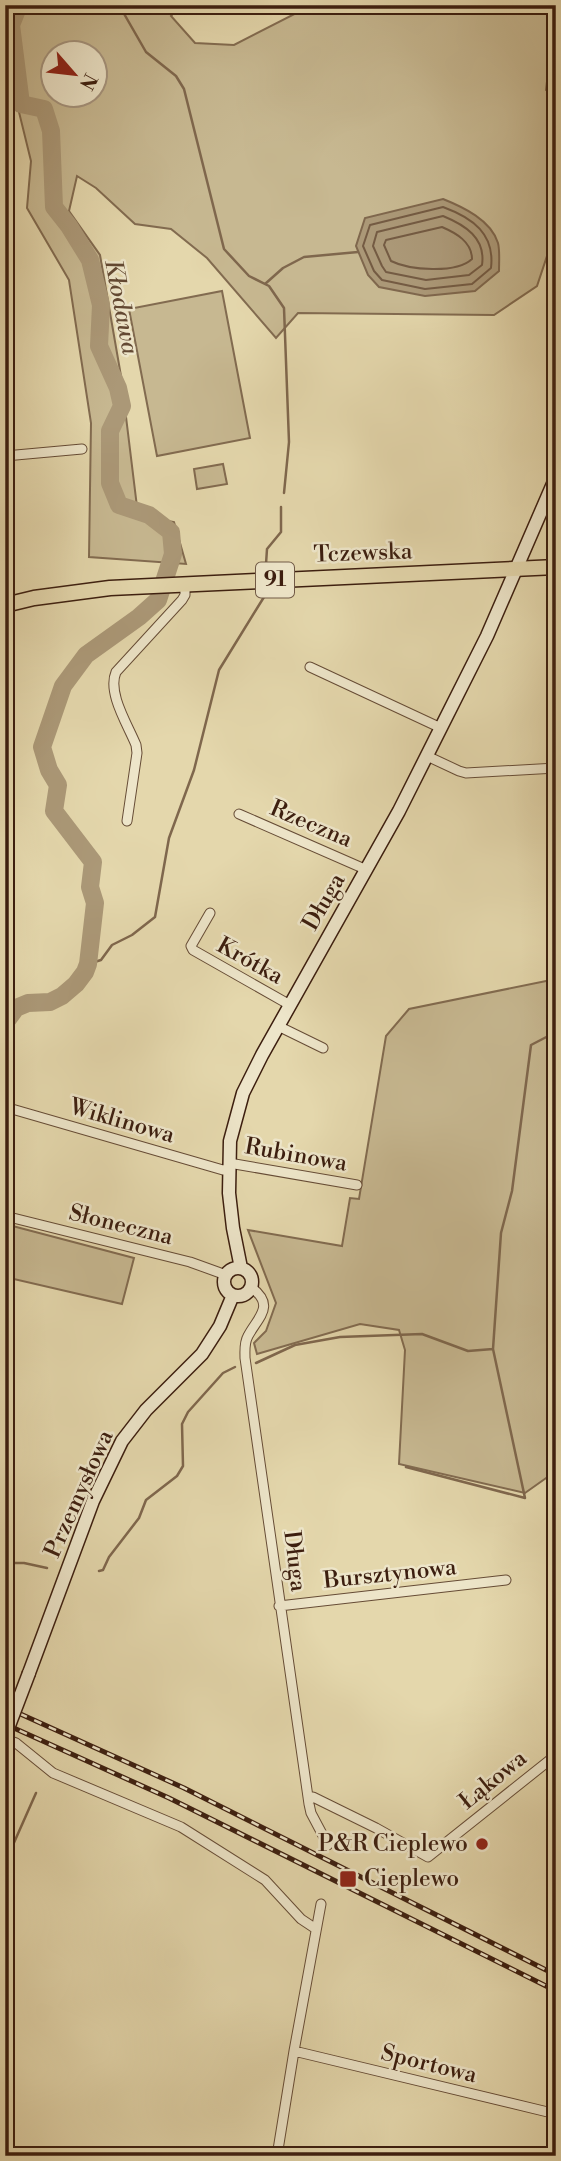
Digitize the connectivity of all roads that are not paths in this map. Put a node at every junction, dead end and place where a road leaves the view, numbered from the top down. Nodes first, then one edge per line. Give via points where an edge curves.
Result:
1 (82, 449) dead end
2 (5, 456) edge
3 (556, 477) edge
4 (556, 567) edge
5 (517, 570) junction
6 (180, 584) junction
7 (5, 606) edge
8 (310, 667) dead end
9 (441, 728) junction
10 (427, 756) junction
11 (556, 768) edge
12 (239, 814) dead end
13 (127, 821) dead end
14 (366, 870) junction
15 (210, 913) dead end
16 (290, 1005) junction
17 (278, 1026) junction
18 (323, 1048) dead end
19 (5, 1107) edge
20 (229, 1166) junction
21 (357, 1185) dead end
22 (5, 1216) edge
23 (240, 1268) junction
24 (226, 1275) junction
25 (251, 1287) junction
26 (233, 1295) junction
27 (506, 1580) dead end
28 (279, 1606) junction
29 (5, 1738) edge
30 (556, 1755) edge
31 (308, 1797) junction
32 (328, 1845) dead end
33 (321, 1904) dead end
34 (316, 1928) junction
35 (294, 2051) junction
36 (556, 2114) edge
37 (5, 2154) edge
38 (14, 2156) edge
39 (277, 2156) edge

1 - 2 street
3 - 5 street, Długa
4 - 5 main road, Tczewska / 91
5 - 6 main road, Tczewska / 91
5 - 9 street, Długa
6 - 7 main road, Tczewska / 91 via 70,592
6 - 13 street via 185,595 182,600 113,678 137,753
8 - 9 street
9 - 10 street, Długa
10 - 11 street via 466,773
10 - 14 street, Długa
12 - 14 street, Rzeczna
14 - 16 street, Długa
15 - 16 street, Krótka via 192,950
16 - 17 street, Długa
17 - 18 street
17 - 20 street, Długa via 243,1093
19 - 20 street, Wiklinowa via 223,1170
20 - 21 street, Rubinowa
20 - 23 street, Długa
22 - 24 street, Słoneczna
23 - 24 street
23 - 25 street, Długa via 251,1278
24 - 26 street via 225,1287
25 - 26 street via 244,1295
25 - 28 street, Długa via 263,1306 258,1324 246,1338 245,1358
26 - 29 street, Przemysłowa, bridge via 202,1354 122,1441 93,1501
27 - 28 street, Bursztynowa
28 - 31 street, Długa
29 - 34 street via 53,1773 181,1828 265,1880 301,1919
30 - 31 street, Łąkowa via 428,1857
31 - 32 street, Długa
33 - 34 street
34 - 35 street
35 - 36 street, Sportowa
35 - 39 street
37 - 38 street

